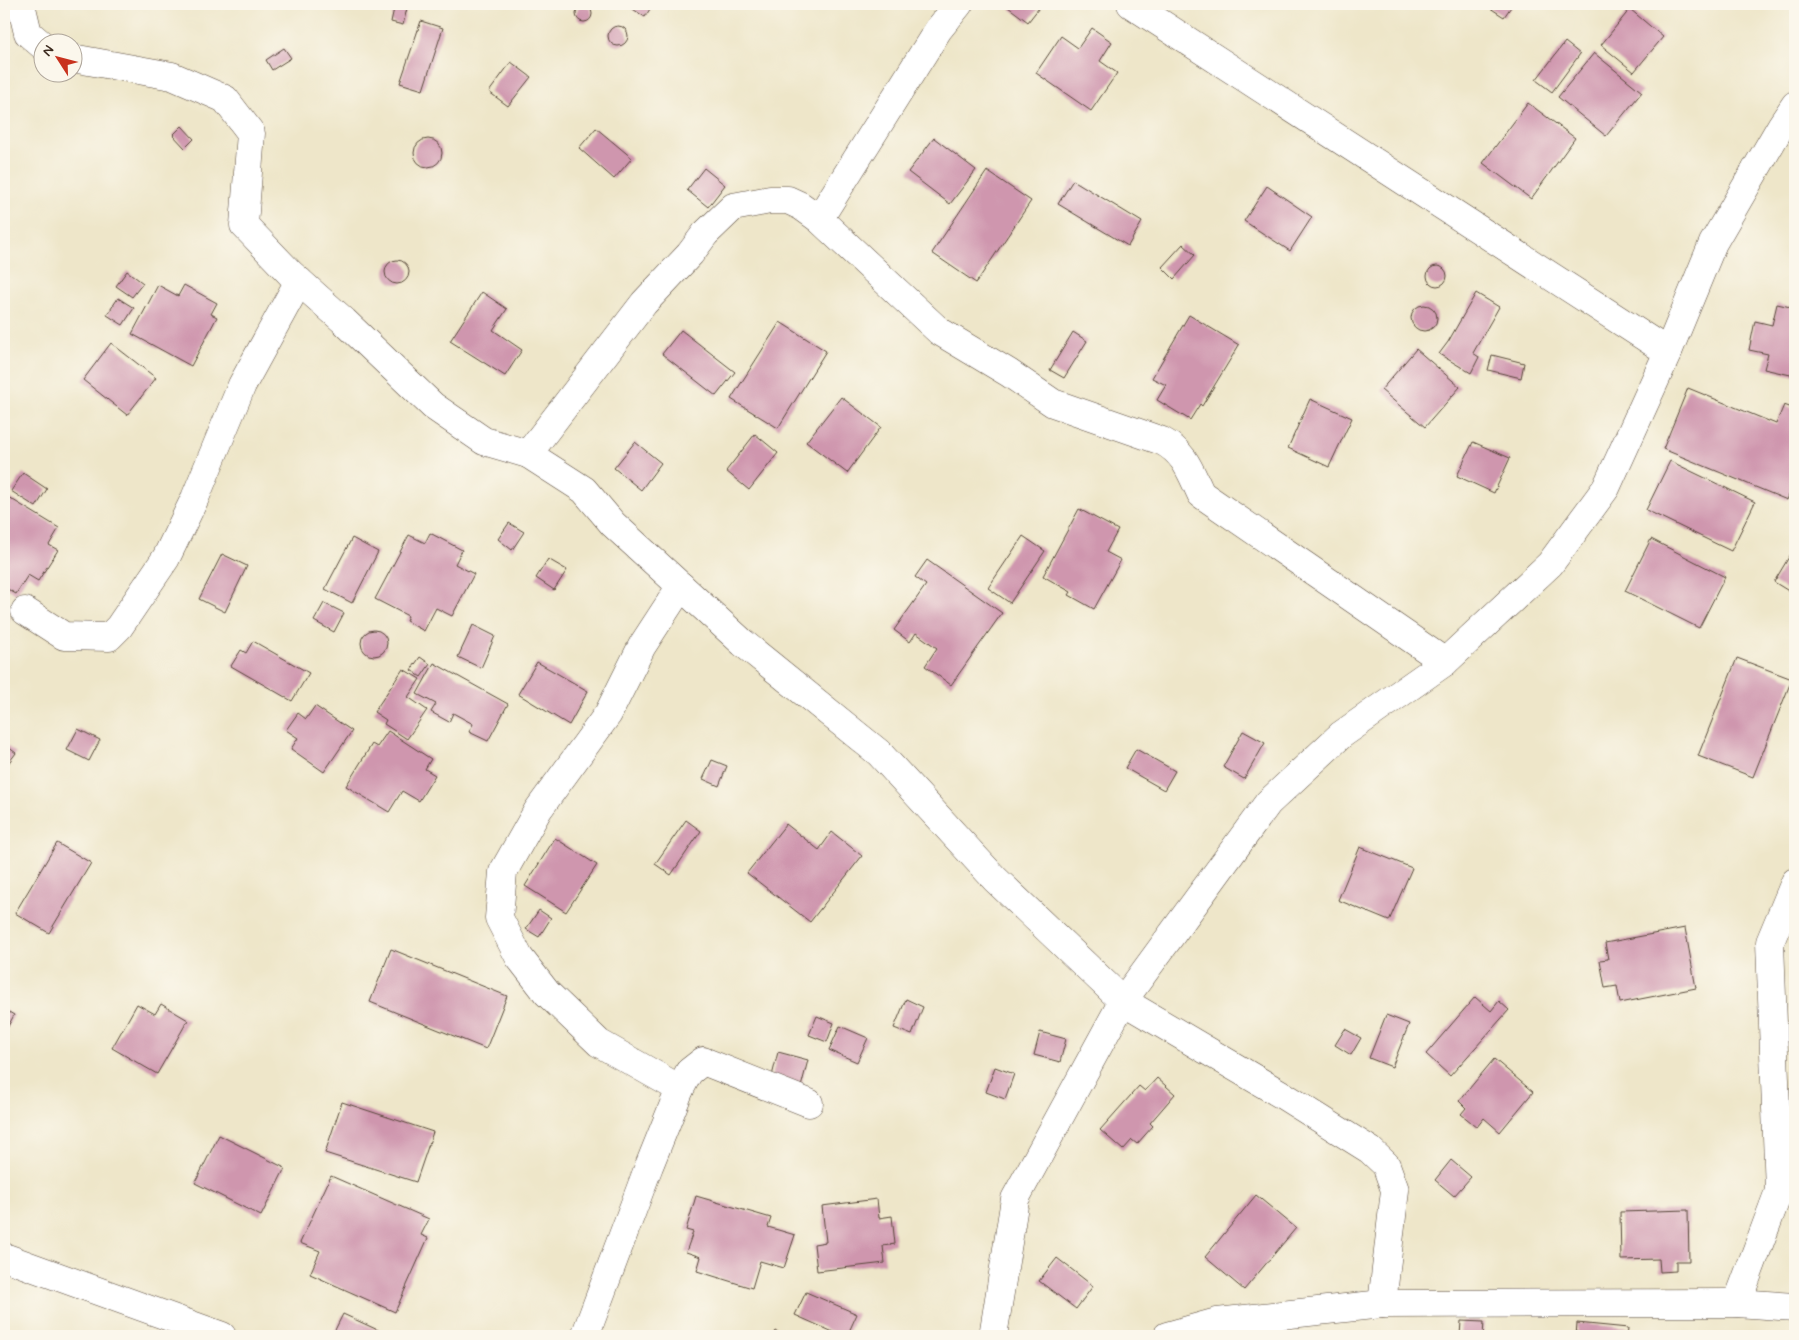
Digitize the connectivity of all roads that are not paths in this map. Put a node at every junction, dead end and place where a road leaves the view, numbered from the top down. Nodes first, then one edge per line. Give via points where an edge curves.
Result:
1 (21, 4) edge
2 (959, 4) edge
3 (1132, 4) edge
4 (32, 36) edge
5 (82, 60) edge
6 (1795, 105) edge
7 (819, 219) junction
8 (299, 281) junction
9 (1668, 352) junction
10 (528, 454) junction
11 (681, 586) junction
12 (26, 611) dead end
13 (1445, 662) junction
14 (1795, 882) edge
15 (1123, 1001) junction
16 (680, 1089) junction
17 (809, 1103) dead end
18 (4, 1257) edge
19 (1737, 1303) junction
20 (1382, 1304) junction
21 (1795, 1307) edge
22 (222, 1336) edge
23 (585, 1336) edge
24 (994, 1336) edge
25 (1167, 1336) edge

1 - 4 street via 28,33
2 - 7 street via 938,30
3 - 9 street
5 - 8 street via 172,76 225,99 251,133 244,225
6 - 9 street via 1713,243
7 - 10 street via 788,200 733,207 644,303
7 - 13 street via 939,331 1053,403 1172,446 1187,464 1201,494
8 - 10 street via 433,406 484,441
8 - 12 street via 242,384 195,498 166,558 119,627 109,637 64,636
9 - 13 street via 1606,488 1550,564
10 - 11 street via 584,490 613,524
11 - 15 street via 743,644 879,753 995,879
11 - 16 street via 642,646 608,714 538,810 503,872 499,918 520,957 547,993 599,1043
13 - 15 street via 1341,735 1268,804
14 - 19 street via 1770,942 1779,1191
15 - 20 street via 1284,1096 1370,1150 1386,1165 1394,1190
15 - 24 street via 1015,1199
16 - 17 street via 689,1072 703,1060
16 - 23 street
18 - 22 street
19 - 20 street
19 - 21 street
20 - 25 street via 1216,1322

